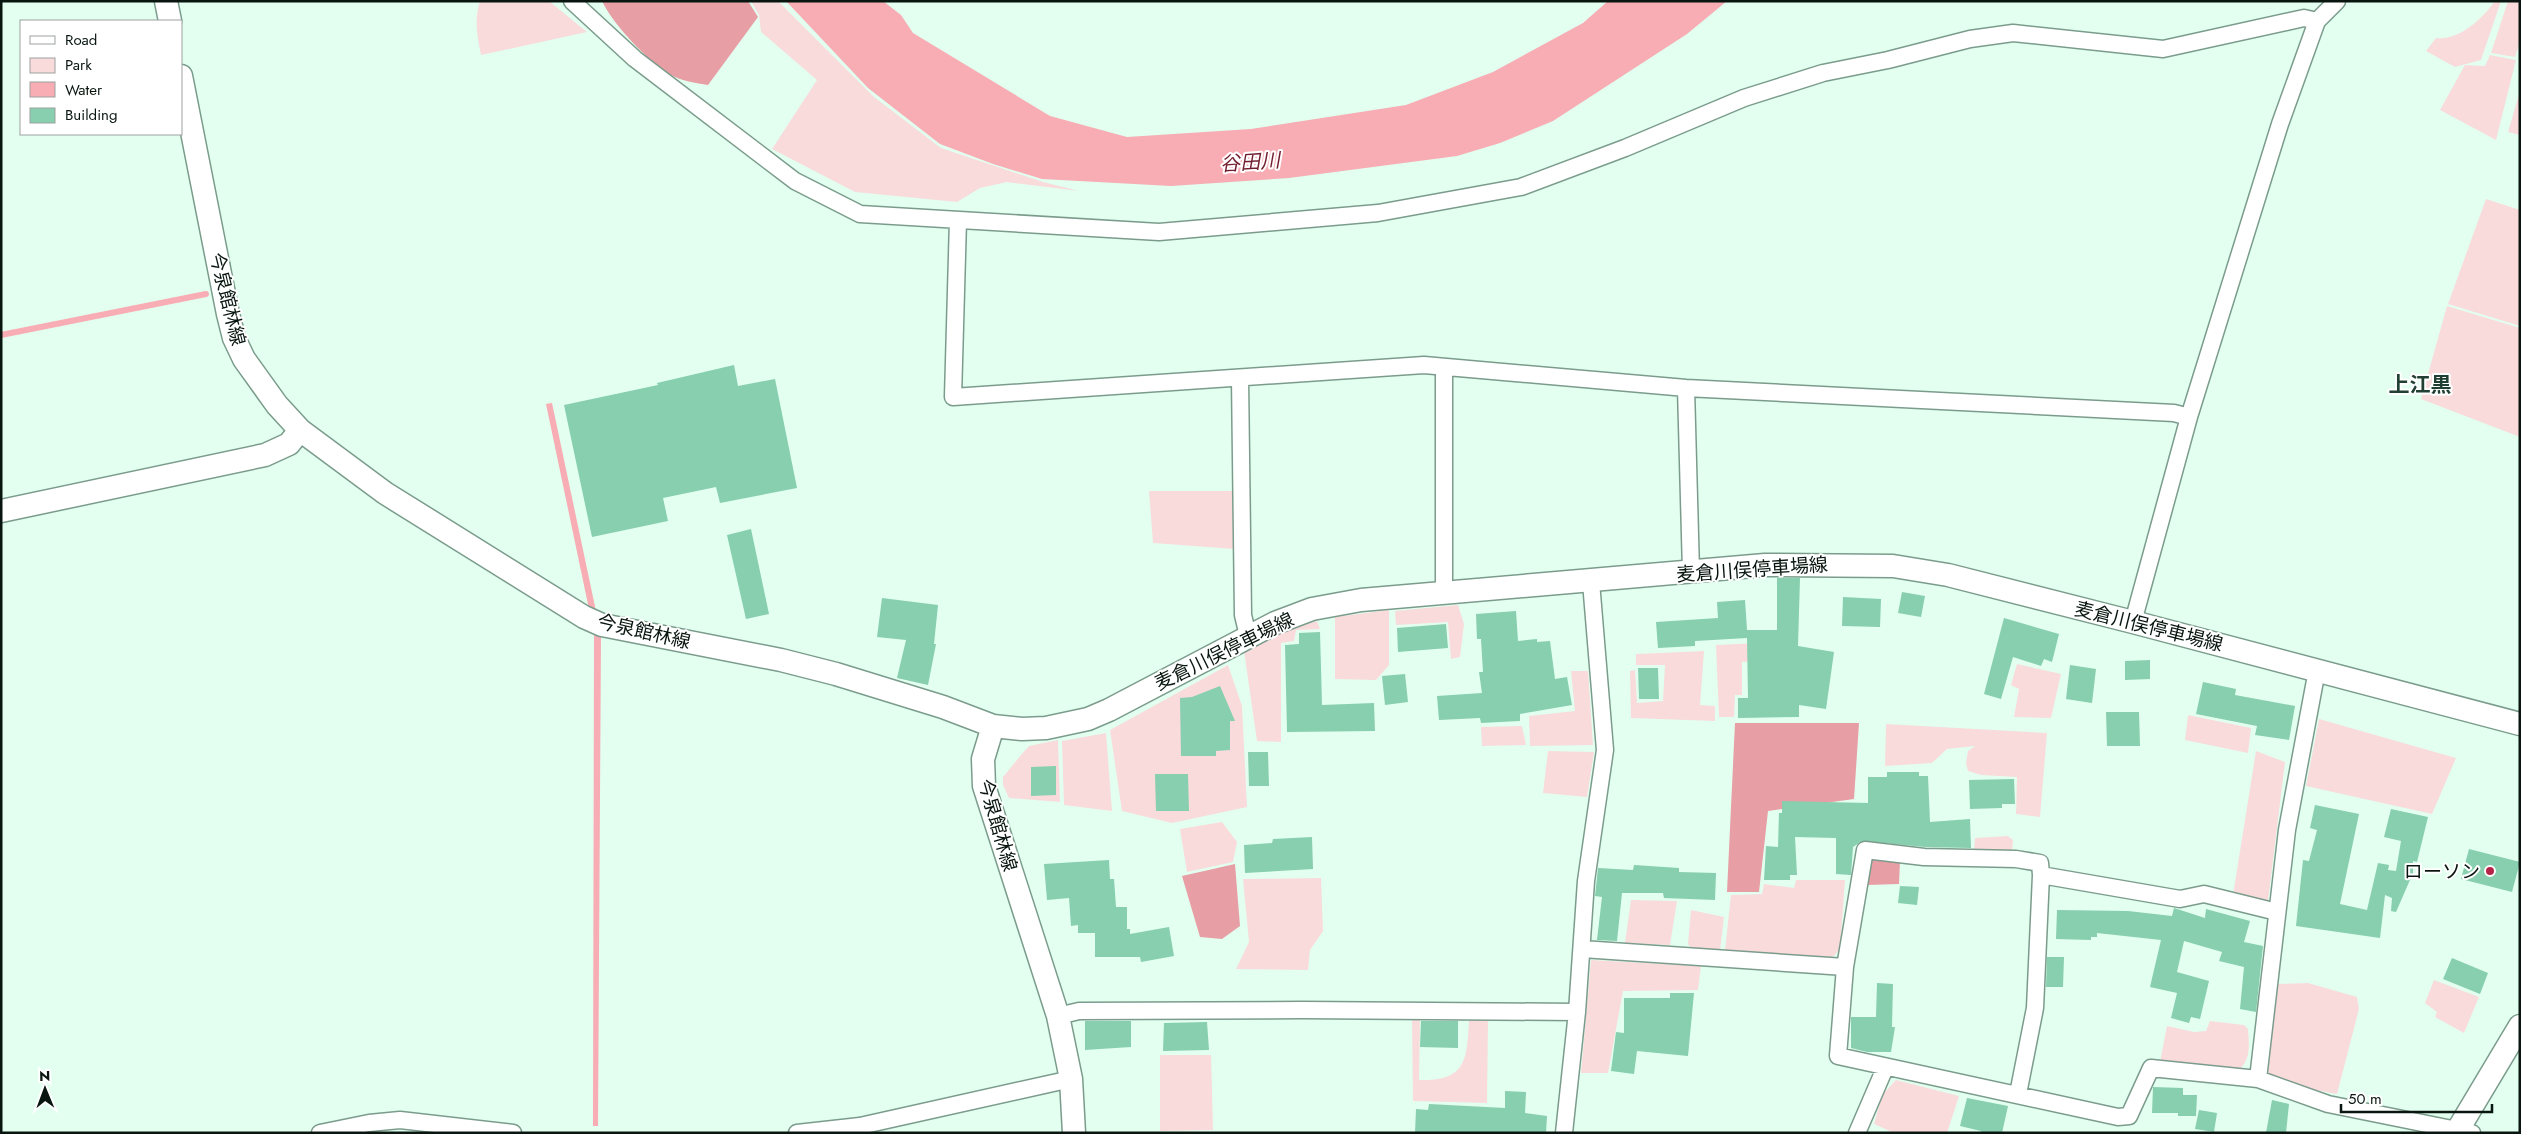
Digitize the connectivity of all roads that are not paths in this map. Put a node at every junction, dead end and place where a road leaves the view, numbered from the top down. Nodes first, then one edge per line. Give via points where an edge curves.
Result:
1 (166, 1) edge
2 (572, 1) edge
3 (2338, 1) edge
4 (170, 20) edge
5 (2318, 21) junction
6 (182, 81) edge
7 (958, 220) junction
8 (1444, 368) junction
9 (1240, 378) junction
10 (1686, 388) junction
11 (2188, 416) junction
12 (300, 430) junction
13 (1, 510) edge
14 (1690, 572) junction
15 (1591, 582) junction
16 (1444, 594) junction
17 (2133, 622) junction
18 (1248, 636) junction
19 (2317, 670) junction
20 (2520, 724) edge
21 (992, 726) junction
22 (2041, 875) junction
23 (2277, 912) junction
24 (1582, 949) junction
25 (1845, 967) junction
26 (1577, 1012) junction
27 (1058, 1016) junction
28 (2520, 1026) edge
29 (1885, 1068) junction
30 (1071, 1079) junction
31 (2258, 1079) junction
32 (2018, 1094) junction
33 (2462, 1132) edge
34 (320, 1133) edge
35 (513, 1133) edge
36 (797, 1133) edge
37 (1074, 1133) edge
38 (1564, 1133) edge
39 (1857, 1133) edge

1 - 4 main road
2 - 7 street via 635,59 795,181 860,214
3 - 5 street
5 - 7 street via 2304,18 2163,49 2013,33 1970,39 1822,73 1744,98 1521,187 1378,213 1159,232
5 - 11 street via 2280,124
6 - 12 main road, 今泉館林線 via 234,338 258,382
7 - 9 street via 953,397
8 - 9 street via 1401,366
8 - 10 street
8 - 16 street
9 - 18 street via 1243,615
10 - 11 street
10 - 14 street
11 - 17 street
12 - 13 main road via 289,444 264,455
12 - 21 main road, 今泉館林線 via 385,493 602,625 781,660 943,707
14 - 15 main road, 麦倉川俣停車場線
14 - 17 main road, 麦倉川俣停車場線 via 1765,565 1893,566 1948,575
15 - 16 main road, 麦倉川俣停車場線
15 - 24 street via 1605,750 1586,881
16 - 18 main road, 麦倉川俣停車場線 via 1362,600 1312,609
17 - 19 main road, 麦倉川俣停車場線
18 - 21 main road, 麦倉川俣停車場線 via 1088,719 1046,728
19 - 20 main road, 麦倉川俣停車場線
19 - 23 street via 2287,830
21 - 27 main road, 今泉館林線 via 983,759 984,786
22 - 23 street via 2180,899 2204,894
22 - 25 street via 2040,863 2016,859 1924,857 1865,850
22 - 32 street via 2035,1008
23 - 31 street
24 - 25 street
24 - 26 street
25 - 29 street via 1838,1056
26 - 27 street via 1079,1011
26 - 38 street
27 - 30 main road, 今泉館林線
28 - 33 main road
29 - 32 street
29 - 39 street
30 - 36 street via 860,1126
30 - 37 main road, 今泉館林線
31 - 32 street via 2151,1068 2129,1116
31 - 33 street via 2328,1104
34 - 35 street via 400,1120

